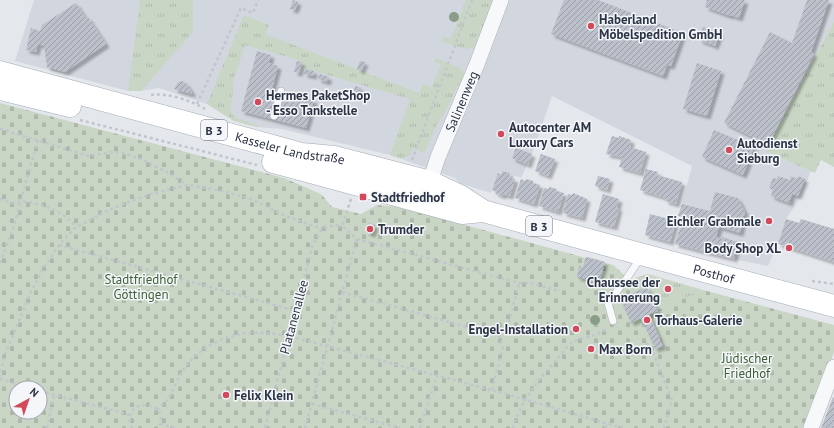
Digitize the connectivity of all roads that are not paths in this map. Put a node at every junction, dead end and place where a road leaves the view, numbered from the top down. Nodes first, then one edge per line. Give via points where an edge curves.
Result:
1 (501, 0) edge
2 (0, 72) edge
3 (0, 89) edge
4 (281, 91) dead end
5 (274, 116) dead end
6 (430, 182) junction
7 (424, 203) junction
8 (483, 211) junction
9 (594, 242) joint
10 (642, 255) junction
11 (834, 306) edge
12 (612, 322) road end
13 (834, 367) edge
14 (811, 428) edge

1 - 6 street, Salinenweg
2 - 6 main road, Kasseler Landstraße / B 3 via 302,154 334,157
3 - 7 main road, Kasseler Landstraße / B 3
4 - 5 lane
6 - 7 street, Salinenweg
6 - 8 main road, Kasseler Landstraße / B 3 via 460,196
7 - 8 main road, Kasseler Landstraße / B 3 via 462,213
8 - 9 main road, Kasseler Landstraße / B 3
9 - 10 main road, Posthof / B 3
10 - 11 main road, Posthof / B 3
10 - 12 lane via 608,303
13 - 14 street

